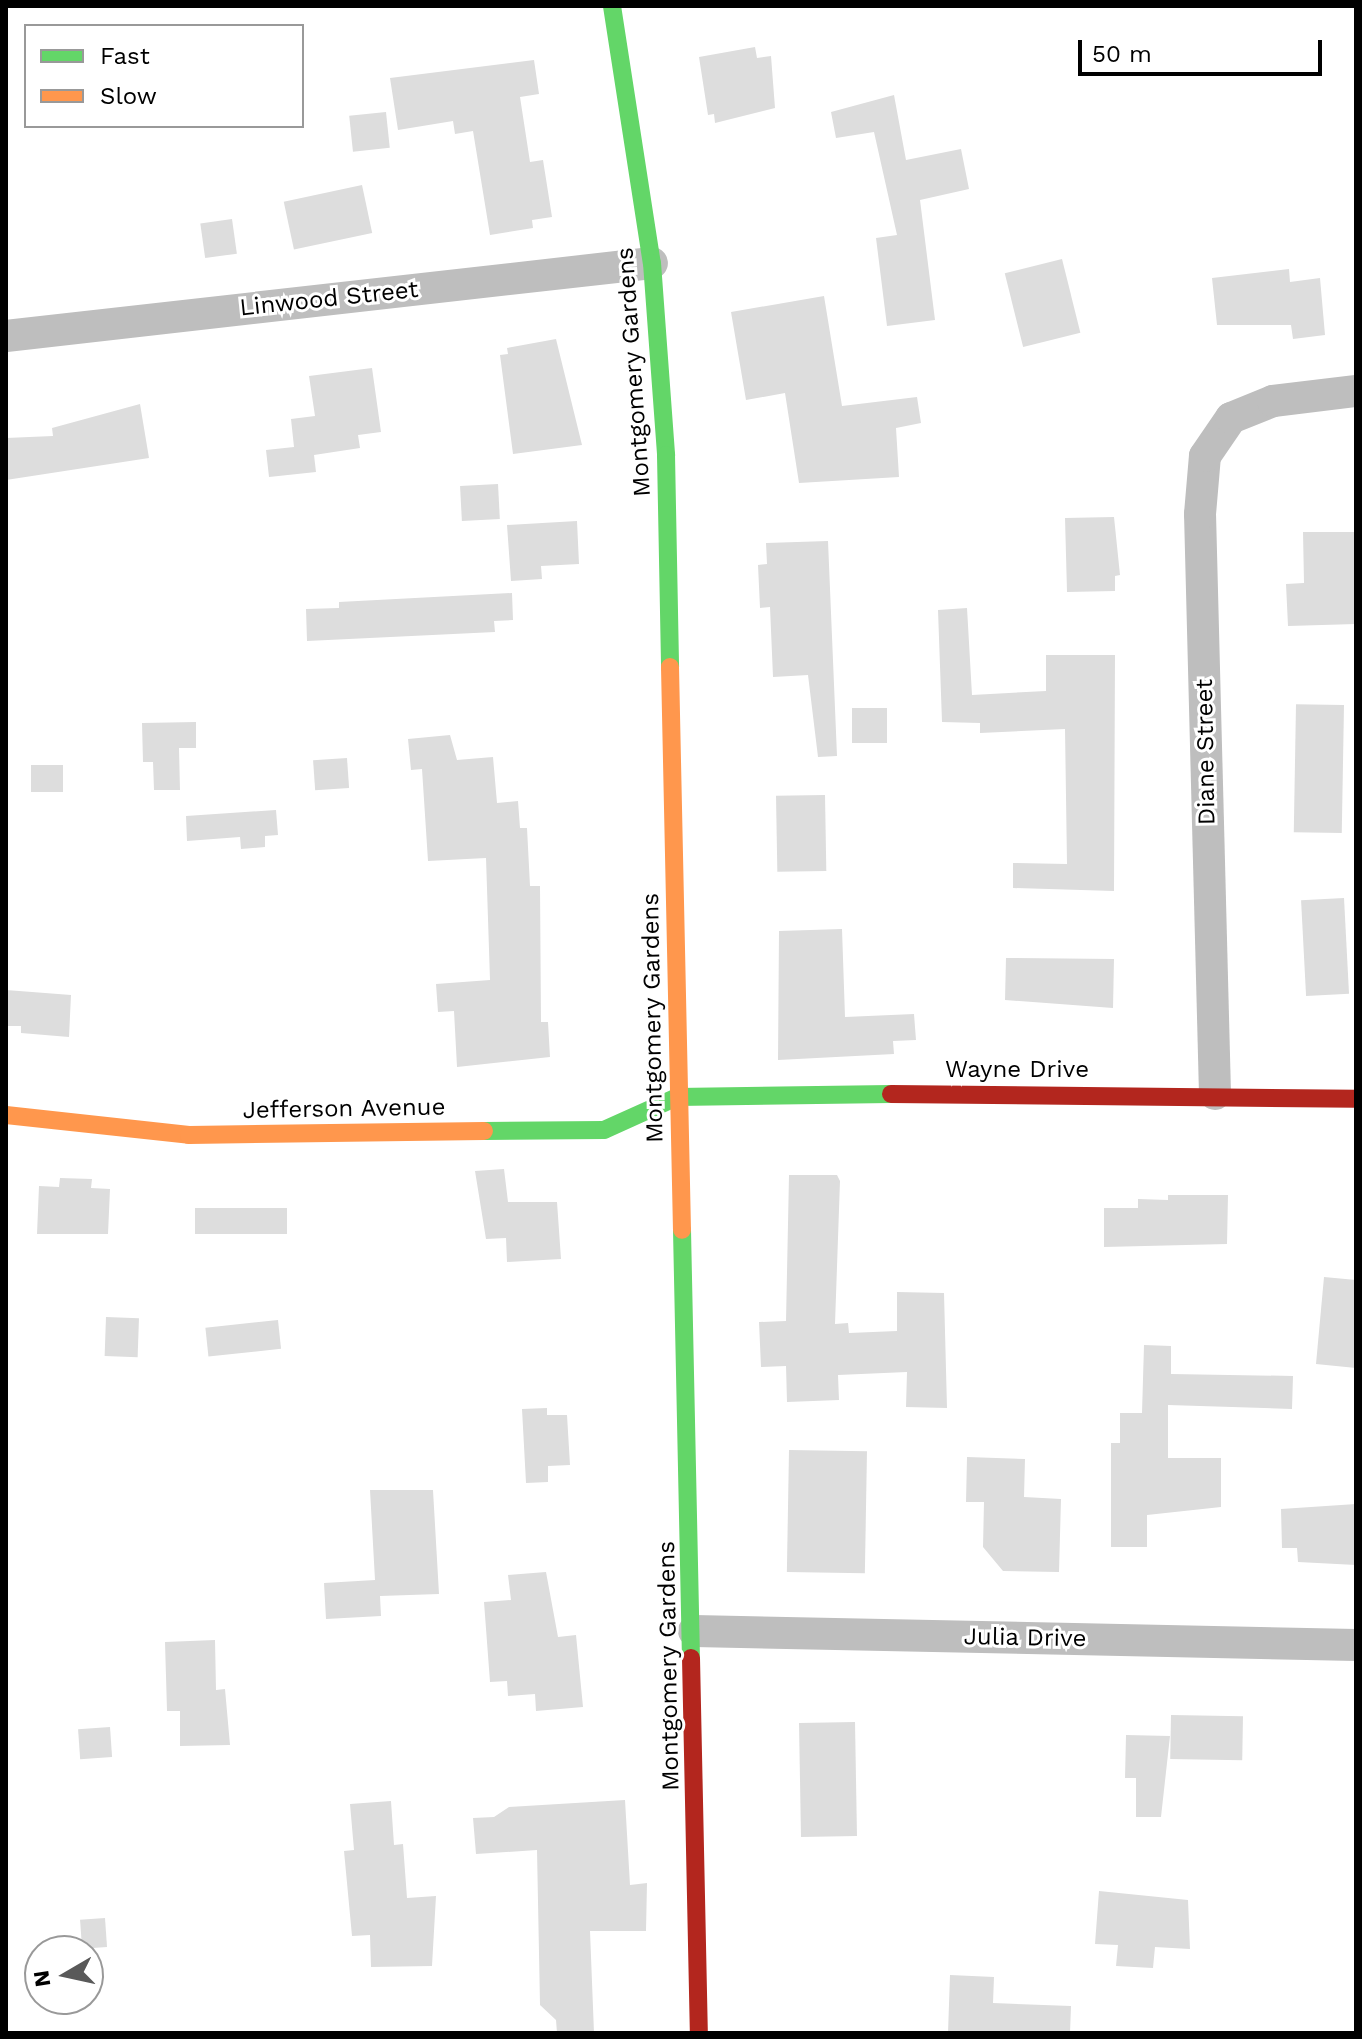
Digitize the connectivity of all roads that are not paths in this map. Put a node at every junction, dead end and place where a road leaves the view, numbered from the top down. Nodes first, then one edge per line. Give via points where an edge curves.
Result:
1 (612, 6) edge
2 (652, 263) junction
3 (6, 336) edge
4 (1356, 391) edge
5 (1215, 1094) junction
6 (677, 1097) junction
7 (1356, 1099) edge
8 (6, 1115) edge
9 (694, 1631) junction
10 (1356, 1645) edge
11 (699, 2033) edge

1 - 2 street, Montgomery Gardens
2 - 3 street, Linwood Street
2 - 6 street, Montgomery Gardens via 666,455
4 - 5 street, Diane Street via 1273,401 1231,418 1205,456 1200,514
5 - 6 street, Wayne Drive
5 - 7 street, Wayne Drive
6 - 8 street, Jefferson Avenue via 604,1130 189,1135
6 - 9 street, Montgomery Gardens
9 - 10 street, Julia Drive
9 - 11 street, Montgomery Gardens

